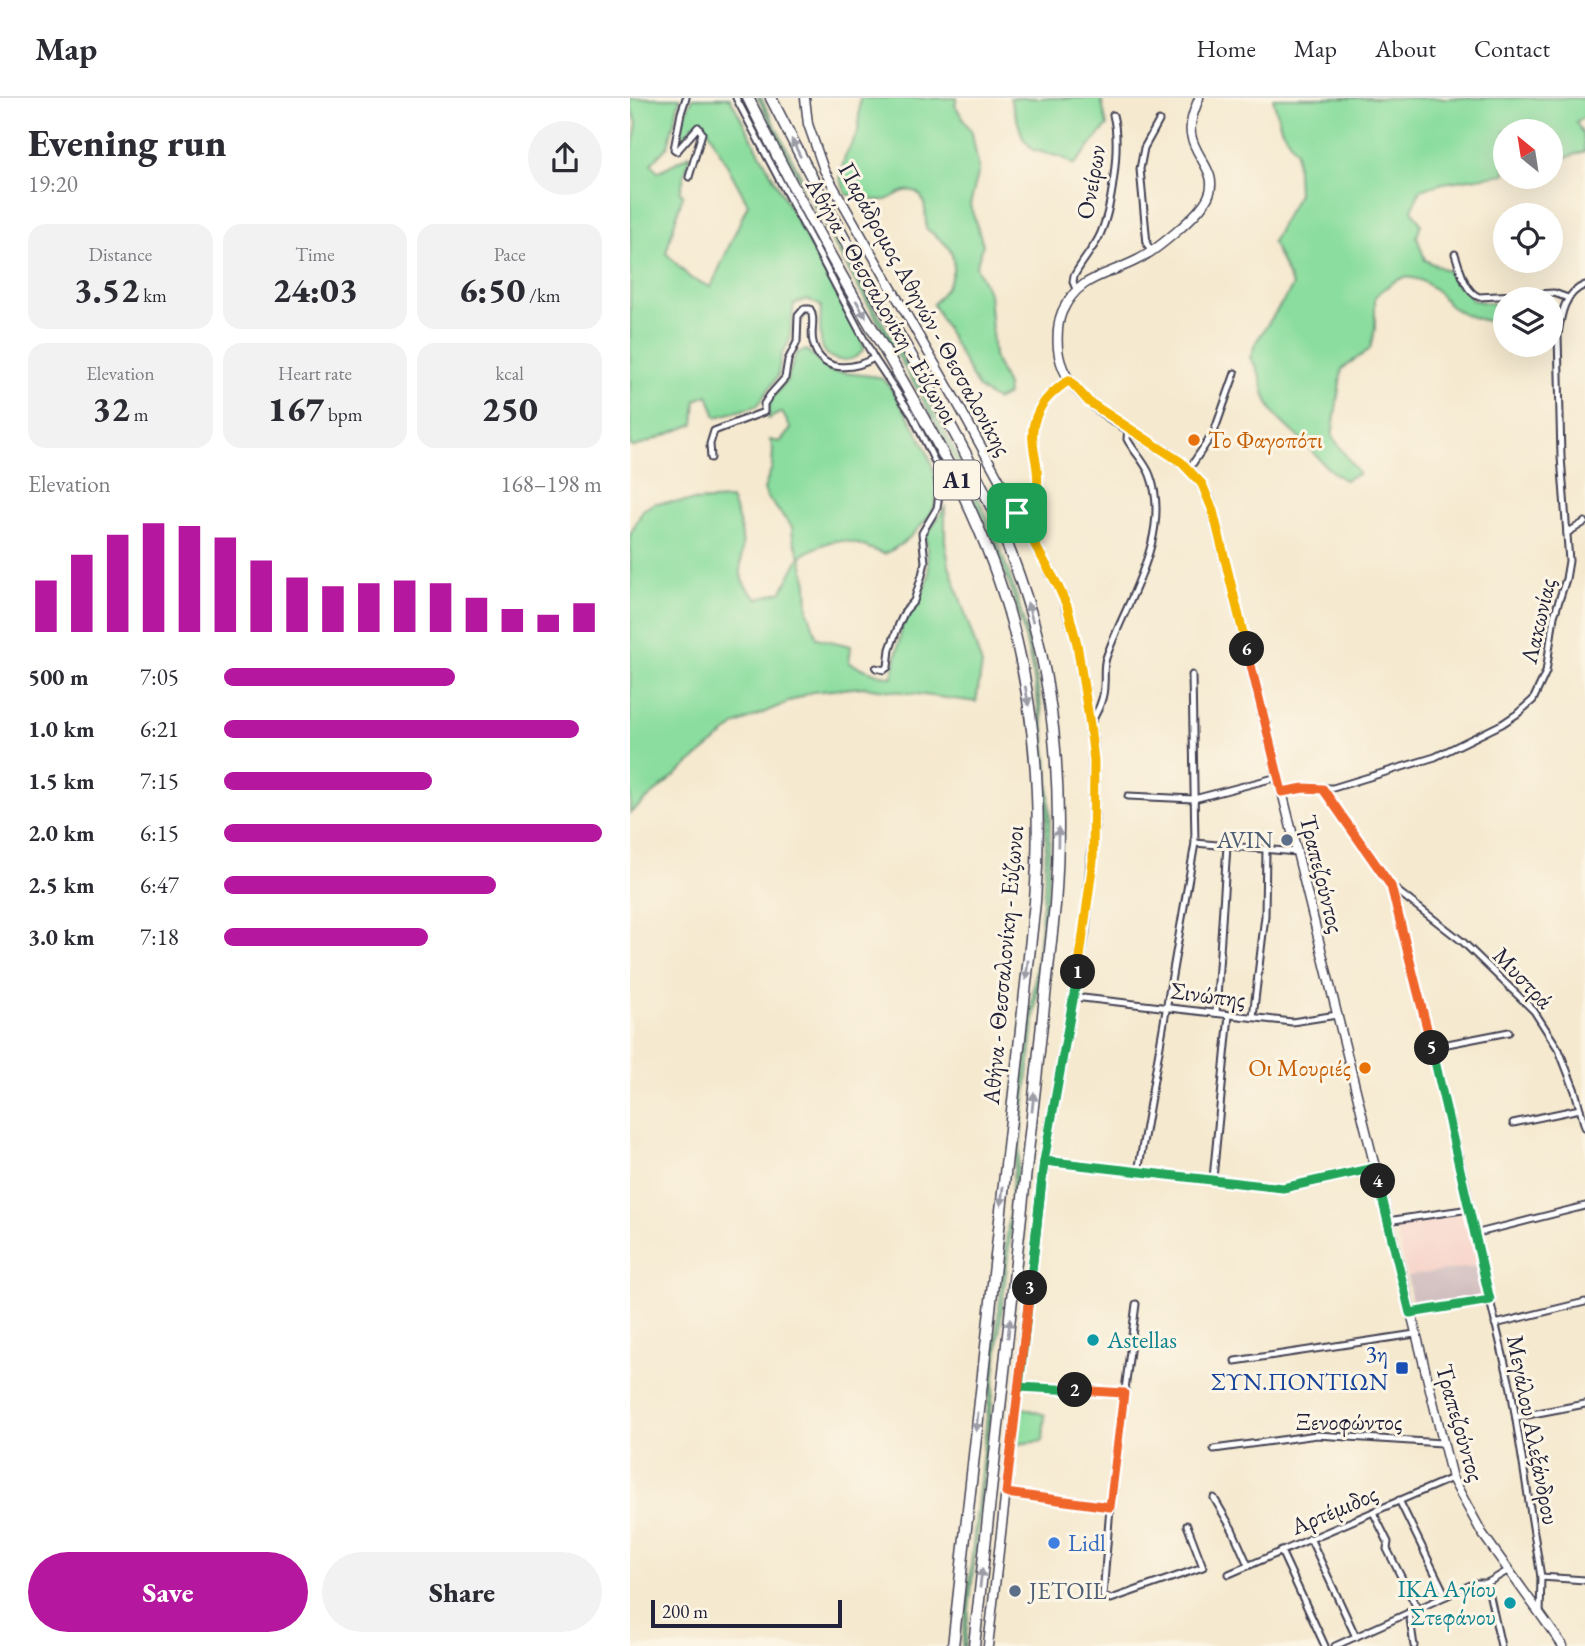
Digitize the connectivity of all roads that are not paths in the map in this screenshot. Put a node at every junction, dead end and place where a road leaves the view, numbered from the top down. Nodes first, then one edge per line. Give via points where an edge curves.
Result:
1 (686, 98) edge
2 (736, 98) edge
3 (748, 98) edge
4 (771, 98) edge
5 (806, 98) edge
6 (1199, 98) edge
7 (1113, 115) dead end
8 (1159, 121) dead end
9 (689, 177) dead end
10 (1152, 252) junction
11 (1455, 254) dead end
12 (1585, 285) edge
13 (1076, 289) junction
14 (1568, 298) junction
15 (874, 358) junction
16 (1236, 373) dead end
17 (1069, 380) junction
18 (1128, 428) junction
19 (711, 458) dead end
20 (1189, 469) junction
21 (1017, 513) junction
22 (1585, 522) edge
23 (1567, 533) junction
24 (876, 668) dead end
25 (1192, 675) dead end
26 (1090, 725) junction
27 (1278, 777) junction
28 (1323, 789) junction
29 (1282, 792) junction
30 (1128, 796) dead end
31 (1194, 799) junction
32 (1195, 843) junction
33 (1227, 846) junction
34 (1266, 849) junction
35 (1297, 852) junction
36 (1391, 886) junction
37 (1074, 997) junction
38 (1167, 1008) junction
39 (1216, 1013) junction
40 (1229, 1015) junction
41 (1337, 1015) junction
42 (1253, 1017) junction
43 (1509, 1032) dead end
44 (1432, 1047) junction
45 (1580, 1109) junction
46 (1513, 1123) dead end
47 (1585, 1126) edge
48 (1044, 1161) junction
49 (1374, 1168) junction
50 (1138, 1171) junction
51 (1213, 1178) junction
52 (1585, 1206) edge
53 (1470, 1209) junction
54 (1387, 1221) junction
55 (1474, 1234) junction
56 (1490, 1300) junction
57 (1585, 1302) edge
58 (1136, 1304) dead end
59 (1410, 1313) junction
60 (1495, 1324) junction
61 (1415, 1334) junction
62 (1235, 1361) dead end
63 (1019, 1387) junction
64 (1124, 1393) junction
65 (1585, 1404) edge
66 (1517, 1417) junction
67 (1442, 1443) junction
68 (1214, 1449) dead end
69 (1452, 1478) junction
70 (1006, 1493) junction
71 (1214, 1498) dead end
72 (1399, 1500) junction
73 (1110, 1507) junction
74 (1373, 1512) junction
75 (1187, 1525) dead end
76 (1310, 1538) junction
77 (1281, 1551) junction
78 (1248, 1565) junction
79 (1509, 1570) junction
80 (1229, 1574) dead end
81 (1541, 1577) junction
82 (1585, 1580) edge
83 (1487, 1583) junction
84 (1446, 1595) junction
85 (1417, 1608) junction
86 (1409, 1612) junction
87 (1540, 1614) junction
88 (1356, 1637) junction
89 (953, 1646) edge
90 (974, 1646) edge
91 (988, 1646) edge
92 (1325, 1646) edge
93 (1335, 1646) edge
94 (1414, 1646) edge
95 (1501, 1646) edge
96 (1563, 1646) edge

1 - 9 street via 674,149 682,147 698,127 702,133
2 - 15 street
3 -> 89 highway, Αθήνα - Θεσσαλονίκη - Εύζωνοι / Α1 via 816,231 963,491 1012,622 1031,723 1038,811 1035,902
90 -> 4 highway, Αθήνα - Θεσσαλονίκη - Εύζωνοι / Α1 via 1055,905 1058,811 1052,721 1032,617 982,483
5 - 21 main road, Παράδρομος Αθηνών - Θεσσαλονίκης via 808,124 824,170
6 - 10 main road via 1191,132 1209,172 1211,189 1199,209
7 - 13 street, Ονείρων via 1117,137 1108,206 1098,238 1074,276
8 - 10 street via 1144,148 1140,169 1147,244
10 - 13 main road
11 - 14 street via 1473,295 1554,293
12 - 14 street
13 - 17 main road, Τραπεζούντος via 1058,326 1059,354
14 - 23 street, Λακωνίας via 1558,335
15 - 19 street via 850,368 827,362 813,342 813,313 804,309 798,316 797,342 785,378 764,404 764,412 714,431
15 - 24 street via 912,415 939,474 937,508 922,533 925,562 914,601 899,624 888,667
16 - 20 street via 1214,432
17 - 18 main road, Τραπεζούντος via 1089,402
17 - 21 main road via 1045,399 1034,419 1037,494
18 - 20 main road, Τραπεζούντος
18 - 26 street via 1127,439 1153,486 1155,537 1104,662 1101,704
20 - 27 main road, Τραπεζούντος via 1202,484 1213,511
21 - 26 main road, Παράδρομος Αθηνών - Θεσσαλονίκης via 1067,606
22 - 23 street
23 - 28 street, Λακωνίας via 1569,561 1554,616 1546,672 1527,706 1435,757
25 - 31 street
26 - 37 main road, Παράδρομος Αθηνών - Θεσσαλονίκης via 1093,861
27 - 29 main road, Τραπεζούντος
27 - 31 street
28 - 29 street, Λακωνίας
28 - 36 street
29 - 35 main road, Τραπεζούντος
30 - 31 street
31 - 32 street
32 - 33 street
32 - 38 street
33 - 34 street
33 - 39 street
34 - 35 street
34 - 42 street via 1265,916
35 - 41 main road, Τραπεζούντος
36 - 44 street, Μεγάλου Αλεξάνδρου
36 - 45 street, Μυστρά via 1463,942 1534,1011 1559,1050
37 - 38 street, Σινώπης
37 - 48 main road, Παράδρομος Αθηνών - Θεσσαλονίκης
38 - 39 street, Σινώπης
38 - 50 street
39 - 40 street, Σινώπης
40 - 42 street, Σινώπης
40 - 51 street
41 - 42 street, Σινώπης via 1292,1022
41 - 49 main road, Τραπεζούντος
43 - 44 street
44 - 53 street, Μεγάλου Αλεξάνδρου
45 - 46 street
45 - 47 street, Μυστρά
48 - 50 street
48 - 63 main road, Παράδρομος Αθηνών - Θεσσαλονίκης
49 - 51 street via 1283,1188
49 - 54 main road, Τραπεζούντος
50 - 51 street
52 - 55 street
53 - 54 street
53 - 55 street, Μεγάλου Αλεξάνδρου
54 - 59 main road, Τραπεζούντος
55 - 56 street, Μεγάλου Αλεξάνδρου
56 - 59 street
56 - 60 street, Μεγάλου Αλεξάνδρου
57 - 60 street
58 - 64 street
59 - 61 main road, Τραπεζούντος
60 - 66 street, Μεγάλου Αλεξάνδρου
61 - 62 street
61 - 67 main road, Τραπεζούντος
63 - 64 street
63 - 70 main road, Παράδρομος Αθηνών - Θεσσαλονίκης
64 - 73 street
65 - 66 street
66 - 81 street, Μεγάλου Αλεξάνδρου
67 - 68 street, Ξενοφώντος via 1317,1435
67 - 69 main road, Τραπεζούντος
69 - 72 street, Αρτέμιδος
69 - 79 main road, Τραπεζούντος
70 - 73 street
70 - 91 main road, Παράδρομος Αθηνών - Θεσσαλονίκης
71 - 78 street
72 - 74 street, Αρτέμιδος
72 - 84 street
73 - 75 street via 1103,1596 1111,1599 1203,1567
74 - 76 street, Αρτέμιδος
74 - 85 street
76 - 77 street, Αρτέμιδος
76 - 88 street
77 - 78 street, Αρτέμιδος
77 - 92 street
78 - 80 street, Αρτέμιδος
79 - 83 street
79 - 87 main road, Τραπεζούντος
81 - 82 street
81 - 87 street, Μεγάλου Αλεξάνδρου
83 - 84 street
83 - 95 street
84 - 85 street
85 - 86 street
86 - 88 street
86 - 94 street
87 - 96 main road, Τραπεζούντος
88 - 93 street

